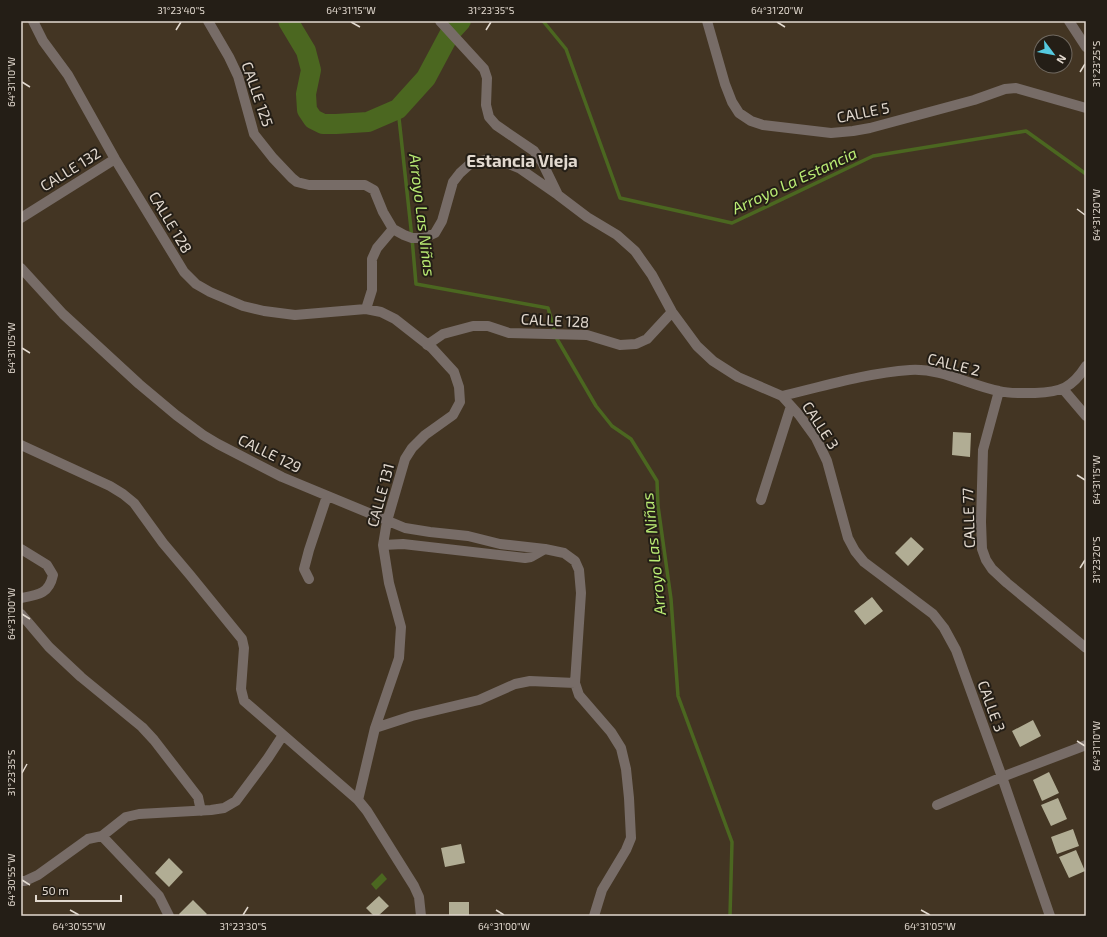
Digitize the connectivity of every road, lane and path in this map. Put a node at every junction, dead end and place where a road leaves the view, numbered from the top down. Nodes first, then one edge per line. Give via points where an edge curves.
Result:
1 (33, 21) edge
2 (208, 21) edge
3 (440, 21) edge
4 (707, 21) edge
5 (1069, 21) edge
6 (1086, 47) edge
7 (1086, 108) edge
8 (115, 159) junction
9 (558, 195) junction
10 (21, 218) edge
11 (393, 229) junction
12 (21, 268) edge
13 (366, 309) junction
14 (672, 312) junction
15 (427, 345) junction
16 (1086, 366) edge
17 (1063, 389) junction
18 (998, 391) junction
19 (782, 396) junction
20 (791, 406) junction
21 (1086, 416) edge
22 (21, 445) edge
23 (327, 496) junction
24 (761, 500) dead end
25 (387, 521) junction
26 (383, 545) junction
27 (21, 549) edge
28 (545, 549) junction
29 (309, 579) dead end
30 (21, 598) edge
31 (21, 614) edge
32 (1086, 648) edge
33 (575, 683) junction
34 (375, 728) junction
35 (283, 735) junction
36 (1086, 745) edge
37 (1002, 777) junction
38 (358, 800) junction
39 (937, 805) dead end
40 (201, 811) junction
41 (102, 836) junction
42 (21, 881) edge
43 (419, 915) edge
44 (169, 916) edge
45 (594, 916) edge
46 (1050, 916) edge

1 - 8 street, CALLE 128 via 43,41 68,75
2 - 11 street, CALLE 125 via 238,76 254,134 273,158 298,182 365,185 374,190
3 - 9 street, CALLE 3 via 484,69 487,78 486,105 489,116 496,125 534,151
4 - 7 street, CALLE 5 via 732,102 739,113 763,125 831,133 853,131 1016,88
5 - 6 street
8 - 10 street, CALLE 132
8 - 13 street, CALLE 128 via 184,272 196,284 243,306 264,311 295,315
9 - 11 street via 518,168 504,162 485,160 470,164 453,182 442,221 434,233 424,238 412,238
9 - 14 street, CALLE 3 via 635,250
11 - 13 street via 377,248 372,259 372,290
12 - 23 street, CALLE 129 via 63,314 176,415 218,444 282,478
13 - 15 street, CALLE 131 via 381,312 395,319
14 - 15 street, CALLE 128 via 647,339 636,344 620,345 587,335 509,332 488,326 473,326 443,334
14 - 19 street, CALLE 3 via 697,346 713,361 738,377
15 - 25 street, CALLE 131 via 454,372 460,402 452,415 425,435 405,459
16 - 17 street, CALLE 2 via 1078,378
17 - 18 street, CALLE 2 via 1050,393
17 - 21 street
18 - 19 street, CALLE 2 via 933,372 912,370 879,373
18 - 32 street, CALLE 77 via 983,450 982,549 992,569
19 - 20 street, CALLE 3
20 - 24 street
20 - 37 street, CALLE 3 via 816,438 827,460 848,538 855,551 864,562 933,614 944,628 956,650
22 - 35 street via 110,486 134,503 163,543 242,639 244,648 241,689 244,700
23 - 25 street, CALLE 129
23 - 29 street via 304,569
25 - 26 street, CALLE 131
25 - 28 street, CALLE 129 via 405,528
26 - 28 street via 403,544 525,558
26 - 34 street, CALLE 131 via 389,582 401,627 399,658
27 - 30 street via 47,565 53,575 48,588 38,594
28 - 33 street, CALLE 129 via 564,553 575,561 579,570 581,592
31 - 40 street via 49,647 154,740 198,797
33 - 34 street via 530,681 515,684 479,700
33 - 45 street via 579,696 611,732 621,748 629,798 631,838 602,890
34 - 38 street, CALLE 131
35 - 38 street
35 - 40 street via 236,801 224,808
36 - 37 street
37 - 39 street
37 - 46 street, CALLE 3
38 - 43 street via 414,886 419,897
40 - 41 street via 126,817
41 - 42 street via 88,840 38,875
41 - 44 street via 159,896

